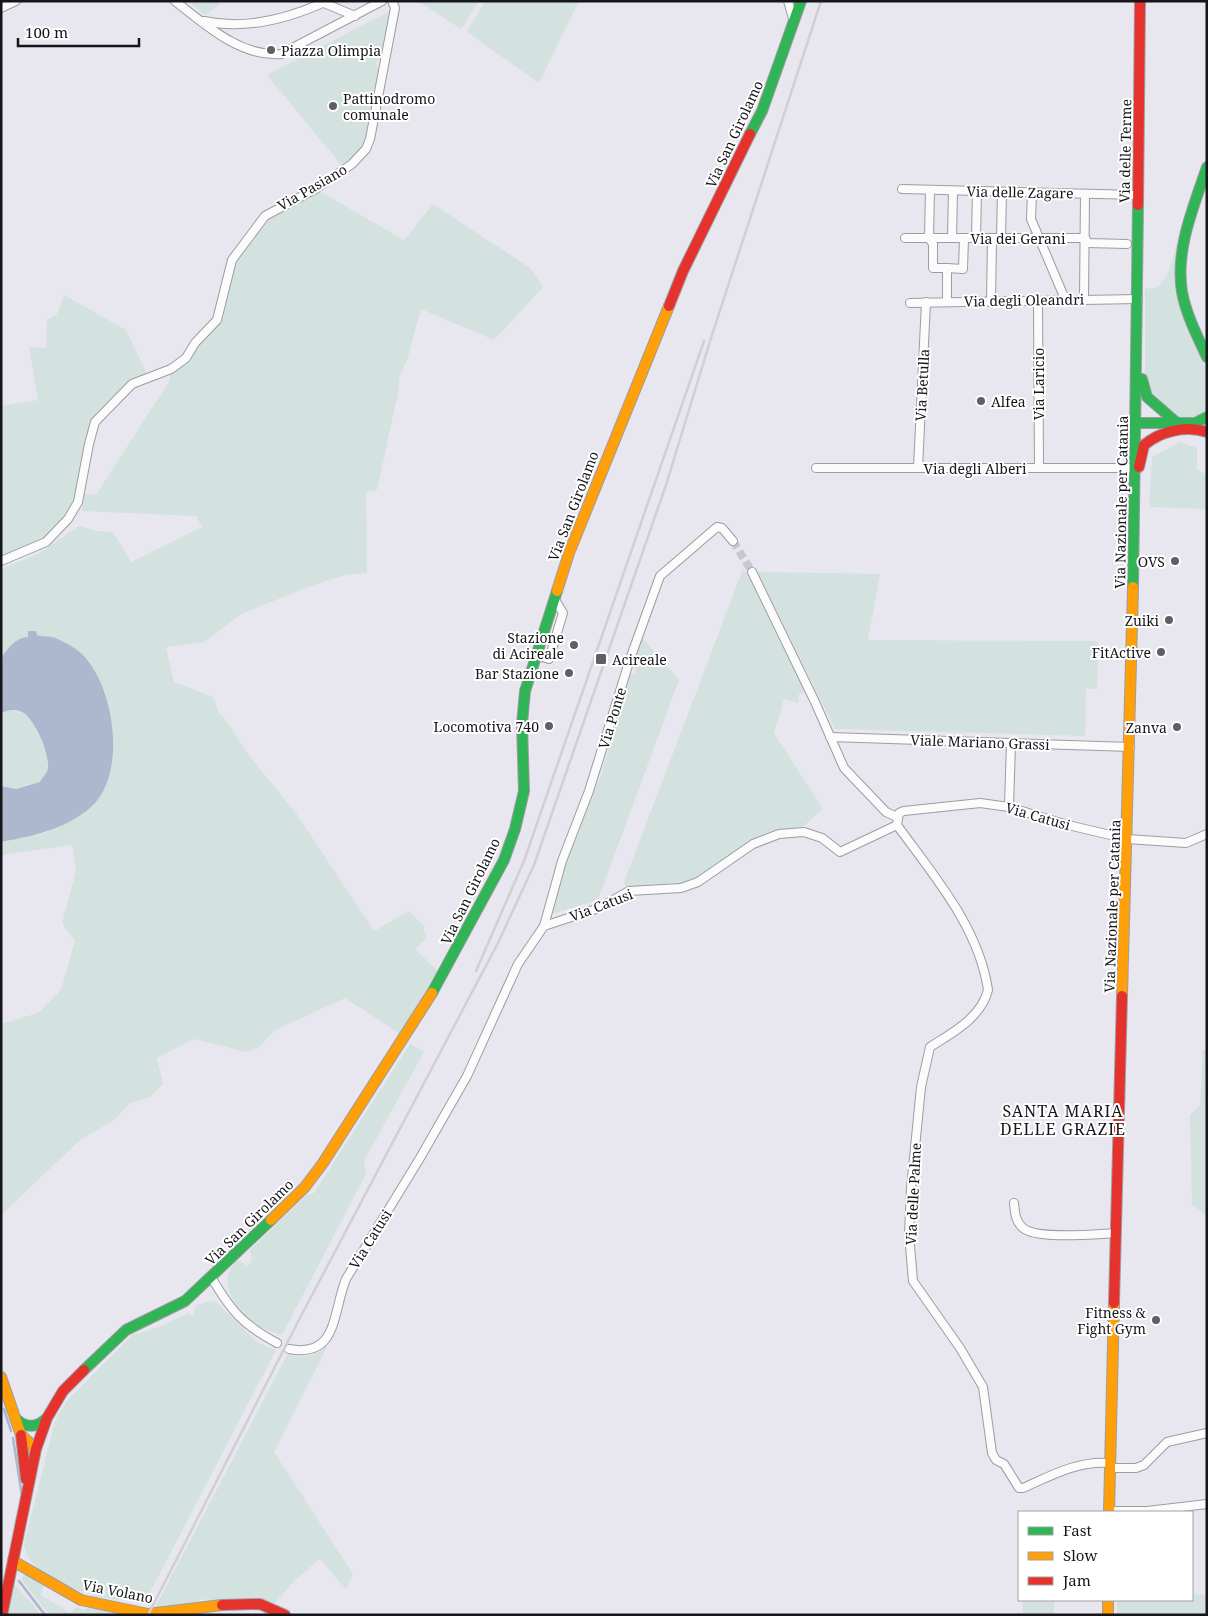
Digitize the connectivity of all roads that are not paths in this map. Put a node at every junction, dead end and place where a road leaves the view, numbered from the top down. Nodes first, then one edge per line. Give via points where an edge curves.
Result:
1 (16, 1) edge
2 (175, 1) edge
3 (382, 1) edge
4 (392, 1) edge
5 (788, 1) edge
6 (801, 1) edge
7 (1140, 1) edge
8 (326, 2) edge
9 (372, 4) edge
10 (1, 8) edge
11 (355, 16) junction
12 (200, 20) junction
13 (794, 22) junction
14 (1207, 167) edge
15 (902, 189) dead end
16 (930, 190) junction
17 (953, 190) junction
18 (977, 191) junction
19 (1002, 192) junction
20 (1032, 193) junction
21 (1085, 194) junction
22 (1139, 195) junction
23 (905, 238) dead end
24 (929, 238) junction
25 (952, 238) junction
26 (964, 238) junction
27 (976, 238) junction
28 (992, 238) junction
29 (1001, 238) junction
30 (1039, 238) junction
31 (1084, 238) junction
32 (1127, 244) dead end
33 (947, 268) junction
34 (1065, 299) junction
35 (1084, 299) junction
36 (1038, 300) junction
37 (1138, 300) junction
38 (991, 301) junction
39 (910, 302) dead end
40 (926, 302) junction
41 (947, 302) junction
42 (1207, 358) edge
43 (1207, 417) edge
44 (1136, 423) junction
45 (1174, 428) junction
46 (1207, 432) edge
47 (816, 468) dead end
48 (918, 468) junction
49 (1039, 468) junction
50 (1136, 468) junction
51 (734, 542) tunnel mouth
52 (1, 561) edge
53 (752, 572) tunnel mouth
54 (554, 598) junction
55 (536, 655) junction
56 (830, 737) junction
57 (1011, 743) junction
58 (1130, 747) junction
59 (1009, 807) junction
60 (897, 821) junction
61 (1207, 834) edge
62 (1127, 839) junction
63 (544, 926) junction
64 (1014, 1203) dead end
65 (1116, 1233) junction
66 (212, 1277) junction
67 (277, 1343) dead end
68 (289, 1349) dead end
69 (1, 1377) edge
70 (15, 1418) junction
71 (47, 1418) junction
72 (1207, 1433) edge
73 (21, 1436) junction
74 (36, 1449) junction
75 (1110, 1465) junction
76 (28, 1492) junction
77 (1207, 1504) edge
78 (1109, 1511) edge
79 (1147, 1511) edge
80 (13, 1561) junction
81 (1108, 1601) edge
82 (2, 1615) edge
83 (284, 1615) edge
84 (1108, 1615) edge

1 - 10 street
2 - 12 street
3 - 9 street
4 - 52 street, Via Pasiano via 395,8 366,148 352,164 317,188 265,216 232,260 217,320 195,343 186,358 171,369 132,384 95,422 78,502 68,519 46,542
5 - 13 street
6 - 13 street, Via San Girolamo
7 - 22 street, Via delle Terme
8 - 11 street
8 - 12 street via 261,22 221,25
9 - 11 street
11 - 12 street via 281,54 269,55 240,47
13 - 54 street, Via San Girolamo via 762,111 683,271 582,516
14 - 42 street via 1185,244 1181,277 1187,312
15 - 16 street, Via delle Zagare
16 - 17 street, Via delle Zagare
16 - 24 street
17 - 18 street, Via delle Zagare
17 - 25 street
18 - 19 street, Via delle Zagare
18 - 27 street
19 - 20 street, Via delle Zagare
19 - 29 street
20 - 21 street, Via delle Zagare
20 - 30 street via 1031,219
21 - 22 street, Via delle Zagare
21 - 31 street
22 - 37 street, Via delle Terme
23 - 24 street, Via dei Gerani
24 - 25 street, Via dei Gerani
24 - 33 street via 932,268
25 - 26 street, Via dei Gerani
26 - 27 street, Via dei Gerani
26 - 33 street via 963,269
27 - 28 street, Via dei Gerani
28 - 29 street, Via dei Gerani
28 - 38 street
29 - 30 street, Via dei Gerani
30 - 31 street, Via dei Gerani
30 - 34 street
31 - 32 street, Via dei Gerani via 1088,243
31 - 35 street
33 - 41 street
34 - 35 street, Via degli Oleandri
34 - 36 street, Via degli Oleandri
35 - 37 street, Via degli Oleandri
36 - 38 street, Via degli Oleandri
36 - 49 street, Via Laricio
37 - 44 street, Via Nazionale per Catania
37 - 45 street via 1142,317 1144,393
38 - 41 street, Via degli Oleandri
39 - 40 street, Via degli Oleandri
40 - 41 street, Via degli Oleandri
40 - 48 street, Via Betulla
43 - 45 street
44 - 45 street via 1144,428
44 - 50 street, Via Nazionale per Catania
45 - 46 street
45 - 50 street via 1147,442
47 - 48 street, Via degli Alberi
48 - 49 street, Via degli Alberi
49 - 50 street, Via degli Alberi
50 - 58 street, Via Nazionale per Catania
51 - 63 street, Via Ponte via 722,528 717,527 660,576 589,791 562,861
53 - 56 street
54 - 55 street, Via San Girolamo
54 - 55 street via 563,614 549,659
55 - 66 street, Via San Girolamo via 523,707 525,777 520,812 504,860 469,928 424,1008 323,1163 305,1187
56 - 57 street, Viale Mariano Grassi
56 - 60 street via 844,768
57 - 58 street, Viale Mariano Grassi
57 - 59 street
58 - 62 street, Via Nazionale per Catania
59 - 60 street, Via Catusi via 980,803 904,811 898,813
59 - 62 street, Via Catusi
60 - 63 street, Via Catusi via 840,852 822,838 804,832 780,834 753,844 698,882 681,888 629,891 598,908
60 - 75 street, Via delle Palme via 963,918 978,951 988,990 970,1019 956,1032 930,1047 928,1054 921,1087 911,1188 909,1234 913,1281 983,1387 992,1453 1004,1464 1019,1488 1060,1471 1084,1465
61 - 62 street, Via Catusi via 1186,843
62 - 65 street, Via Nazionale per Catania
63 - 68 street, Via Catusi via 518,964 467,1076 346,1280 338,1297 328,1338 316,1349 303,1352
64 - 65 street via 1017,1222 1027,1231 1045,1234
65 - 75 street, Via Nazionale per Catania
66 - 67 street via 239,1318
66 - 71 street, Via San Girolamo via 185,1302 118,1336 62,1391
69 - 70 street
70 - 71 street via 31,1427 42,1424
70 - 73 street
71 - 74 street, Via San Girolamo
72 - 75 street via 1167,1442 1136,1468
73 - 74 street
73 - 76 street
74 - 76 street, Via San Girolamo
75 - 78 street, Via Nazionale per Catania
76 - 80 street, Via San Girolamo
77 - 79 street
80 - 82 street, Via San Girolamo
80 - 83 street, Via Volano via 81,1600 148,1614 207,1606 260,1604
81 - 84 street

